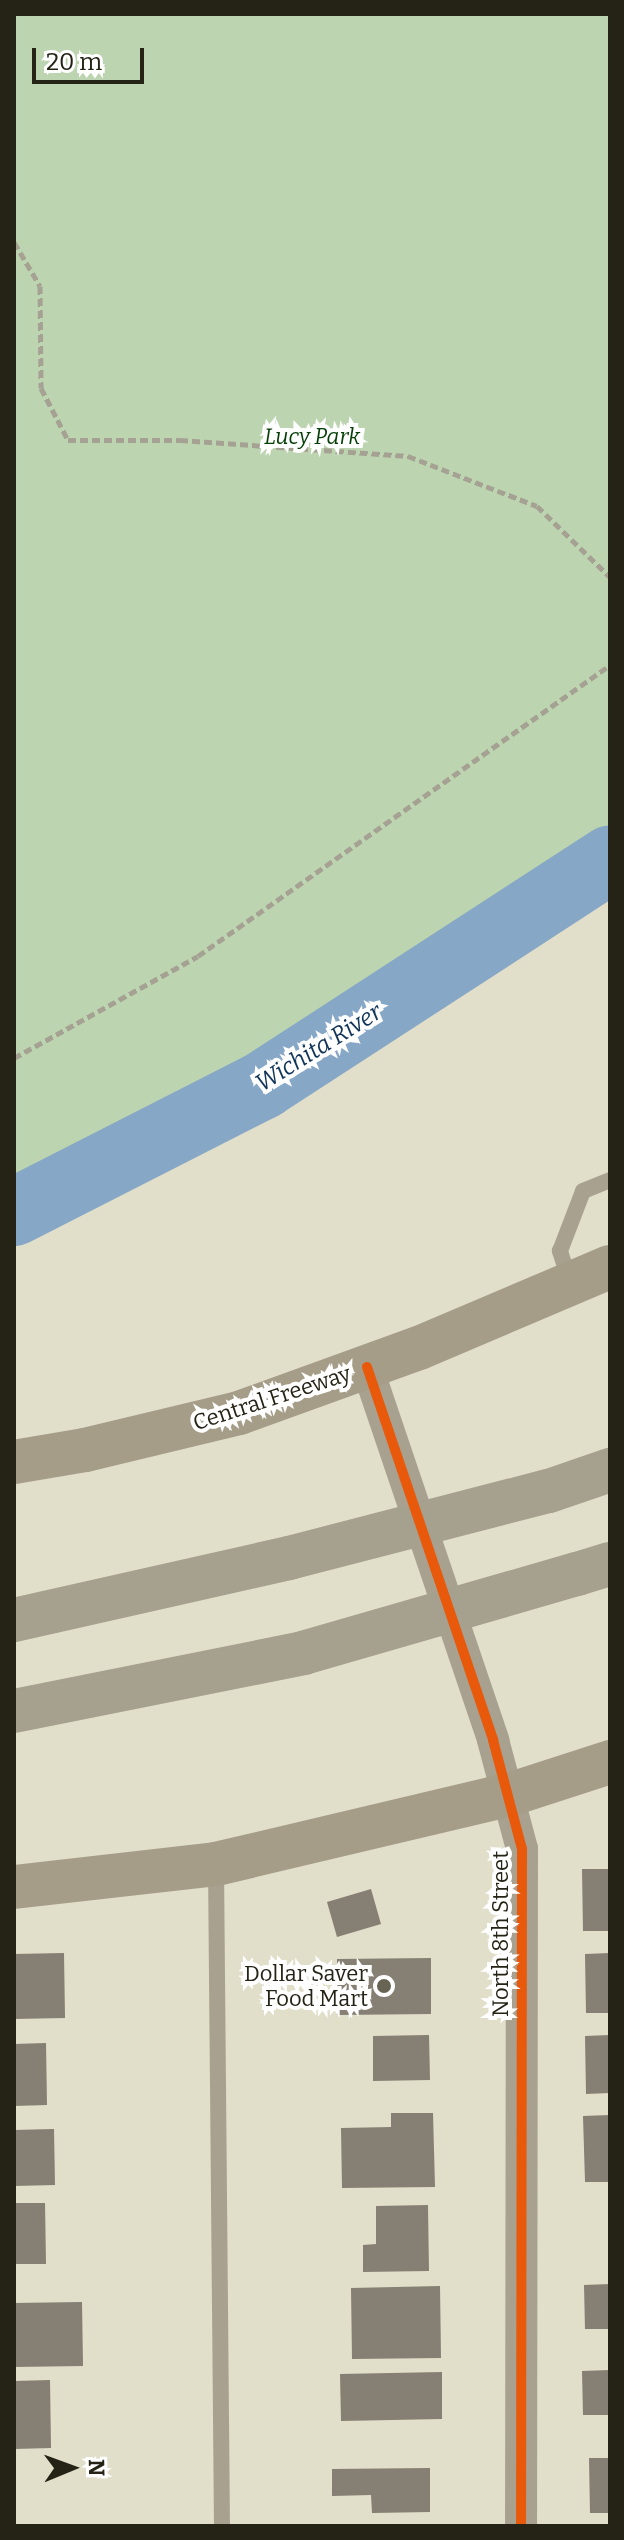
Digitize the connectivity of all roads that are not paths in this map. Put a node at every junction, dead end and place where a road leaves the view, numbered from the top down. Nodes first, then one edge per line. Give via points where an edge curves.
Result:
1 (610, 1180) edge
2 (590, 1275) edge
3 (367, 1367) junction
4 (14, 1462) edge
5 (610, 1470) edge
6 (594, 1569) edge
7 (14, 1620) edge
8 (14, 1711) edge
9 (610, 1762) edge
10 (508, 1795) junction
11 (216, 1864) junction
12 (14, 1887) edge
13 (222, 2526) edge
14 (521, 2526) edge

1 - 2 lane via 583,1191 560,1251
2 - 3 main road, Central Freeway
3 - 4 main road, Central Freeway via 239,1413
3 - 10 street, North 8th Street
5 - 7 highway, bridge via 549,1491 289,1558
6 - 8 highway, bridge via 303,1653
9 - 10 main road
10 - 11 main road
10 - 14 street, North 8th Street via 522,1849
11 - 12 main road
11 - 13 lane

